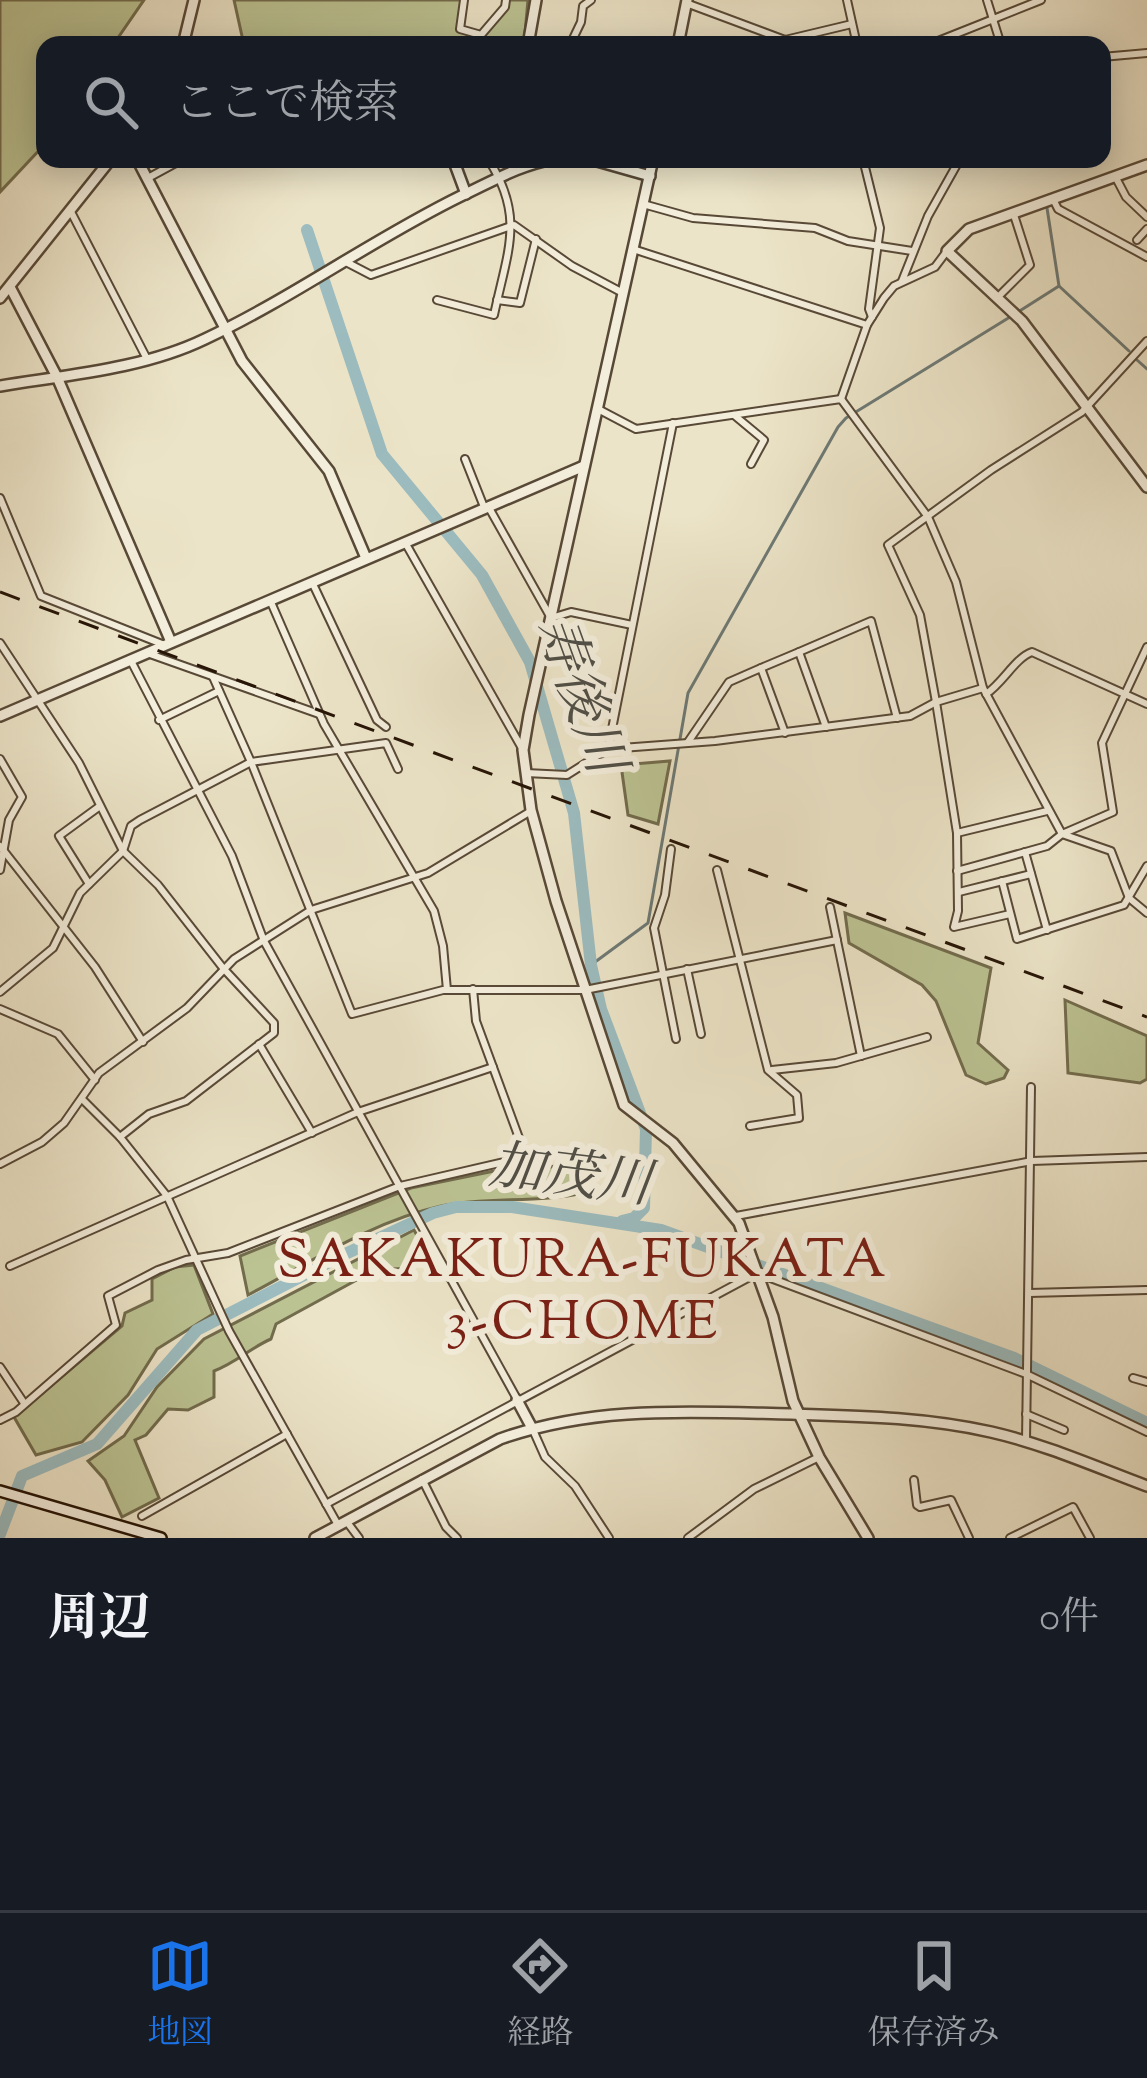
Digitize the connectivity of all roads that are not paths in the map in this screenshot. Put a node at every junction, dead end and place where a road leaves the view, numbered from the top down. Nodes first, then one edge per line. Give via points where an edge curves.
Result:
1 (194, 0) edge
2 (464, 0) edge
3 (506, 0) edge
4 (536, 0) edge
5 (591, 0) edge
6 (847, 0) edge
7 (987, 0) edge
8 (1041, 0) edge
9 (687, 2) edge
10 (993, 19) junction
11 (852, 25) junction
12 (185, 36) edge
13 (530, 36) edge
14 (574, 36) edge
15 (680, 36) edge
16 (775, 36) edge
17 (803, 36) edge
18 (855, 36) edge
19 (950, 36) edge
20 (998, 36) edge
21 (1147, 53) edge
22 (1111, 56) edge
23 (1147, 165) edge
24 (104, 168) edge
25 (142, 168) edge
26 (166, 168) edge
27 (456, 168) edge
28 (494, 168) edge
29 (528, 168) edge
30 (622, 168) edge
31 (651, 168) edge
32 (865, 168) edge
33 (955, 168) edge
34 (650, 176) junction
35 (148, 178) junction
36 (500, 178) junction
37 (1116, 178) junction
38 (466, 194) junction
39 (1054, 201) junction
40 (644, 204) junction
41 (70, 210) junction
42 (1014, 214) junction
43 (1147, 217) edge
44 (514, 225) junction
45 (1147, 229) edge
46 (536, 239) junction
47 (1137, 240) dead end
48 (878, 246) junction
49 (633, 249) junction
50 (912, 251) junction
51 (947, 251) junction
52 (1147, 257) edge
53 (344, 260) junction
54 (902, 281) junction
55 (10, 286) junction
56 (623, 293) junction
57 (998, 297) junction
58 (0, 298) edge
59 (437, 300) dead end
60 (497, 300) junction
61 (869, 321) junction
62 (226, 329) junction
63 (1147, 341) edge
64 (147, 359) junction
65 (57, 376) junction
66 (0, 386) edge
67 (841, 399) junction
68 (1086, 406) junction
69 (598, 409) junction
70 (734, 415) junction
71 (673, 423) junction
72 (465, 459) dead end
73 (752, 464) dead end
74 (584, 466) junction
75 (1147, 487) edge
76 (0, 498) edge
77 (486, 507) junction
78 (928, 517) junction
79 (404, 542) junction
80 (366, 558) junction
81 (312, 581) junction
82 (270, 600) junction
83 (551, 618) junction
84 (632, 625) junction
85 (0, 643) edge
86 (167, 643) junction
87 (1147, 647) edge
88 (146, 652) junction
89 (799, 652) junction
90 (130, 659) junction
91 (761, 668) junction
92 (213, 677) junction
93 (219, 691) junction
94 (984, 691) junction
95 (1128, 694) junction
96 (40, 699) junction
97 (936, 702) junction
98 (1147, 704) edge
99 (319, 714) junction
100 (0, 716) edge
101 (897, 718) junction
102 (159, 720) junction
103 (386, 727) dead end
104 (826, 728) junction
105 (785, 733) junction
106 (682, 742) junction
107 (608, 748) junction
108 (523, 750) junction
109 (339, 751) junction
110 (0, 759) edge
111 (251, 762) junction
112 (398, 769) dead end
113 (526, 773) junction
114 (196, 791) junction
115 (100, 806) junction
116 (531, 811) junction
117 (1049, 811) junction
118 (957, 833) junction
119 (1062, 833) junction
120 (2, 847) edge
121 (670, 849) dead end
122 (123, 851) junction
123 (1025, 852) junction
124 (0, 865) edge
125 (1147, 866) edge
126 (717, 870) dead end
127 (957, 871) junction
128 (1031, 874) junction
129 (415, 879) junction
130 (1002, 881) junction
131 (89, 884) junction
132 (958, 893) junction
133 (1129, 898) junction
134 (830, 908) dead end
135 (311, 910) junction
136 (1147, 913) edge
137 (1010, 914) junction
138 (64, 928) junction
139 (1047, 930) junction
140 (837, 940) junction
141 (264, 941) junction
142 (740, 958) junction
143 (223, 968) junction
144 (687, 969) junction
145 (662, 974) junction
146 (473, 989) junction
147 (587, 989) junction
148 (447, 990) junction
149 (0, 992) edge
150 (0, 1009) edge
151 (701, 1034) dead end
152 (927, 1037) dead end
153 (676, 1039) dead end
154 (143, 1042) junction
155 (259, 1044) junction
156 (861, 1056) junction
157 (493, 1067) junction
158 (768, 1070) junction
159 (94, 1080) junction
160 (1031, 1087) dead end
161 (82, 1099) junction
162 (358, 1112) junction
163 (750, 1126) dead end
164 (312, 1132) junction
165 (120, 1137) junction
166 (1147, 1156) edge
167 (1032, 1160) junction
168 (0, 1164) edge
169 (400, 1186) junction
170 (166, 1196) junction
171 (735, 1216) junction
172 (195, 1258) junction
173 (10, 1266) dead end
174 (757, 1271) junction
175 (1147, 1290) edge
176 (1029, 1293) junction
177 (0, 1367) edge
178 (1027, 1371) junction
179 (1132, 1378) dead end
180 (1147, 1382) edge
181 (517, 1400) junction
182 (24, 1403) junction
183 (799, 1414) junction
184 (1026, 1414) junction
185 (0, 1420) edge
186 (532, 1428) junction
187 (1064, 1430) dead end
188 (1147, 1432) edge
189 (286, 1435) junction
190 (1026, 1441) junction
191 (819, 1456) junction
192 (422, 1479) junction
193 (914, 1480) dead end
194 (1147, 1486) edge
195 (2, 1492) edge
196 (326, 1504) junction
197 (142, 1516) dead end
198 (342, 1523) junction
199 (691, 1537) edge
200 (161, 1538) edge
201 (315, 1538) edge
202 (359, 1538) edge
203 (457, 1538) edge
204 (610, 1538) edge
205 (868, 1538) edge
206 (969, 1538) edge
207 (1010, 1538) edge
208 (1090, 1538) edge

1 - 12 street
2 - 3 street via 460,29 481,35
4 - 13 street
5 - 14 street
6 - 11 street
7 - 10 street
8 - 10 street
9 - 15 street
9 - 16 street
10 - 19 street
10 - 20 street
11 - 17 street
11 - 18 street
21 - 22 street
23 - 37 street
24 - 41 street
25 - 35 street
26 - 35 street
27 - 38 street
28 - 36 street
29 - 36 street
30 - 34 street
31 - 34 street
32 - 48 street
33 - 50 street
34 - 40 street
35 - 62 street
36 - 38 street
36 - 44 street
37 - 39 street
37 - 43 street
38 - 53 street
39 - 42 street
39 - 52 street
40 - 48 street via 693,218 814,227
40 - 49 street
41 - 55 street
41 - 64 street
42 - 51 street via 969,229
42 - 57 street via 1030,265
44 - 46 street
44 - 53 street via 371,275
44 - 60 street
45 - 47 street
46 - 56 street
46 - 60 street via 520,303
48 - 50 street
48 - 61 street
49 - 56 street
49 - 61 street
50 - 54 street
51 - 54 street via 927,272
51 - 57 street
53 - 62 street
54 - 61 street
55 - 58 street
55 - 65 street
56 - 69 street
57 - 68 street
59 - 60 street via 494,315
61 - 67 street
62 - 64 street
62 - 80 street via 242,361 323,461
63 - 68 street
64 - 65 street
65 - 66 street
65 - 86 street
67 - 70 street
67 - 78 street
68 - 75 street
68 - 78 street
69 - 71 street via 636,430
69 - 74 street
70 - 71 street
70 - 73 street via 764,440
71 - 84 street
72 - 77 street
74 - 77 street
74 - 83 street
76 - 86 street via 41,596
77 - 79 street
77 - 83 street
78 - 94 street via 956,581
78 - 97 street via 888,545 920,615
79 - 80 street
79 - 108 street
80 - 81 street
81 - 82 street
81 - 103 street
82 - 86 street
82 - 99 street
83 - 84 street via 571,613
83 - 108 street
84 - 107 street
85 - 96 street
86 - 88 street
87 - 95 street
88 - 90 street
88 - 92 street
89 - 91 street
89 - 101 street via 871,621
89 - 104 street
90 - 96 street
90 - 102 street
91 - 105 street
91 - 106 street via 729,682
92 - 93 street
92 - 99 street
93 - 102 street
93 - 111 street
94 - 95 street via 1032,652
94 - 97 street
94 - 117 street
95 - 98 street
95 - 119 street via 1102,743 1113,812
96 - 100 street
96 - 115 street
97 - 101 street
97 - 118 street
99 - 109 street
101 - 104 street
102 - 114 street
104 - 105 street
105 - 106 street
106 - 107 street
107 - 113 street via 563,776
108 - 113 street
109 - 111 street
109 - 112 street via 386,743
109 - 129 street
110 - 120 street via 22,797
111 - 114 street
111 - 135 street
113 - 116 street
114 - 122 street via 131,826
114 - 141 street
115 - 122 street
115 - 131 street via 59,836
116 - 129 street
116 - 147 street
117 - 118 street
117 - 119 street
118 - 127 street
119 - 123 street
119 - 133 street via 1111,851
120 - 124 street
120 - 138 street
121 - 145 street via 654,928
122 - 131 street
122 - 143 street
123 - 127 street
123 - 128 street
125 - 133 street
126 - 142 street
127 - 132 street
128 - 130 street
128 - 139 street
129 - 135 street
129 - 148 street via 434,911
130 - 132 street
130 - 137 street
131 - 138 street
132 - 137 street via 954,927
133 - 136 street
133 - 139 street
134 - 140 street
135 - 141 street
135 - 148 street via 352,1014
137 - 139 street via 1017,939
138 - 149 street via 53,948
138 - 154 street
140 - 142 street
140 - 156 street
141 - 143 street
141 - 162 street
142 - 144 street
142 - 158 street
143 - 154 street
143 - 155 street via 274,1023
144 - 145 street
144 - 151 street
145 - 147 street
145 - 153 street
146 - 147 street
146 - 148 street
146 - 157 street
147 - 171 street via 624,1105 673,1143
150 - 159 street via 58,1034
152 - 156 street
154 - 159 street
155 - 164 street
155 - 165 street via 186,1101 149,1114
156 - 158 street
157 - 162 street
157 - 169 street via 526,1157
158 - 163 street via 797,1096 800,1118
159 - 161 street
160 - 167 street
161 - 165 street
161 - 168 street via 46,1138
162 - 164 street
162 - 169 street
164 - 170 street
165 - 170 street
166 - 167 street
167 - 171 street
167 - 176 street
169 - 172 street via 228,1253
169 - 181 street
170 - 172 street
170 - 173 street
171 - 174 street
172 - 182 street via 108,1296 116,1324
172 - 189 street
174 - 178 street
174 - 181 street
174 - 183 street
175 - 176 street
176 - 178 street
177 - 182 street
178 - 184 street
178 - 188 street
179 - 180 street
181 - 186 street
181 - 196 street
182 - 185 street
183 - 186 street via 615,1412
183 - 190 street via 956,1424
183 - 191 street
184 - 187 street
184 - 190 street
186 - 192 street
186 - 204 street
189 - 196 street
189 - 197 street
190 - 194 street
191 - 199 street via 754,1489
191 - 205 street
192 - 198 street
192 - 203 street
193 - 206 street via 916,1504 951,1499
195 - 200 street
196 - 198 street
198 - 201 street
198 - 202 street
207 - 208 street via 1073,1507

